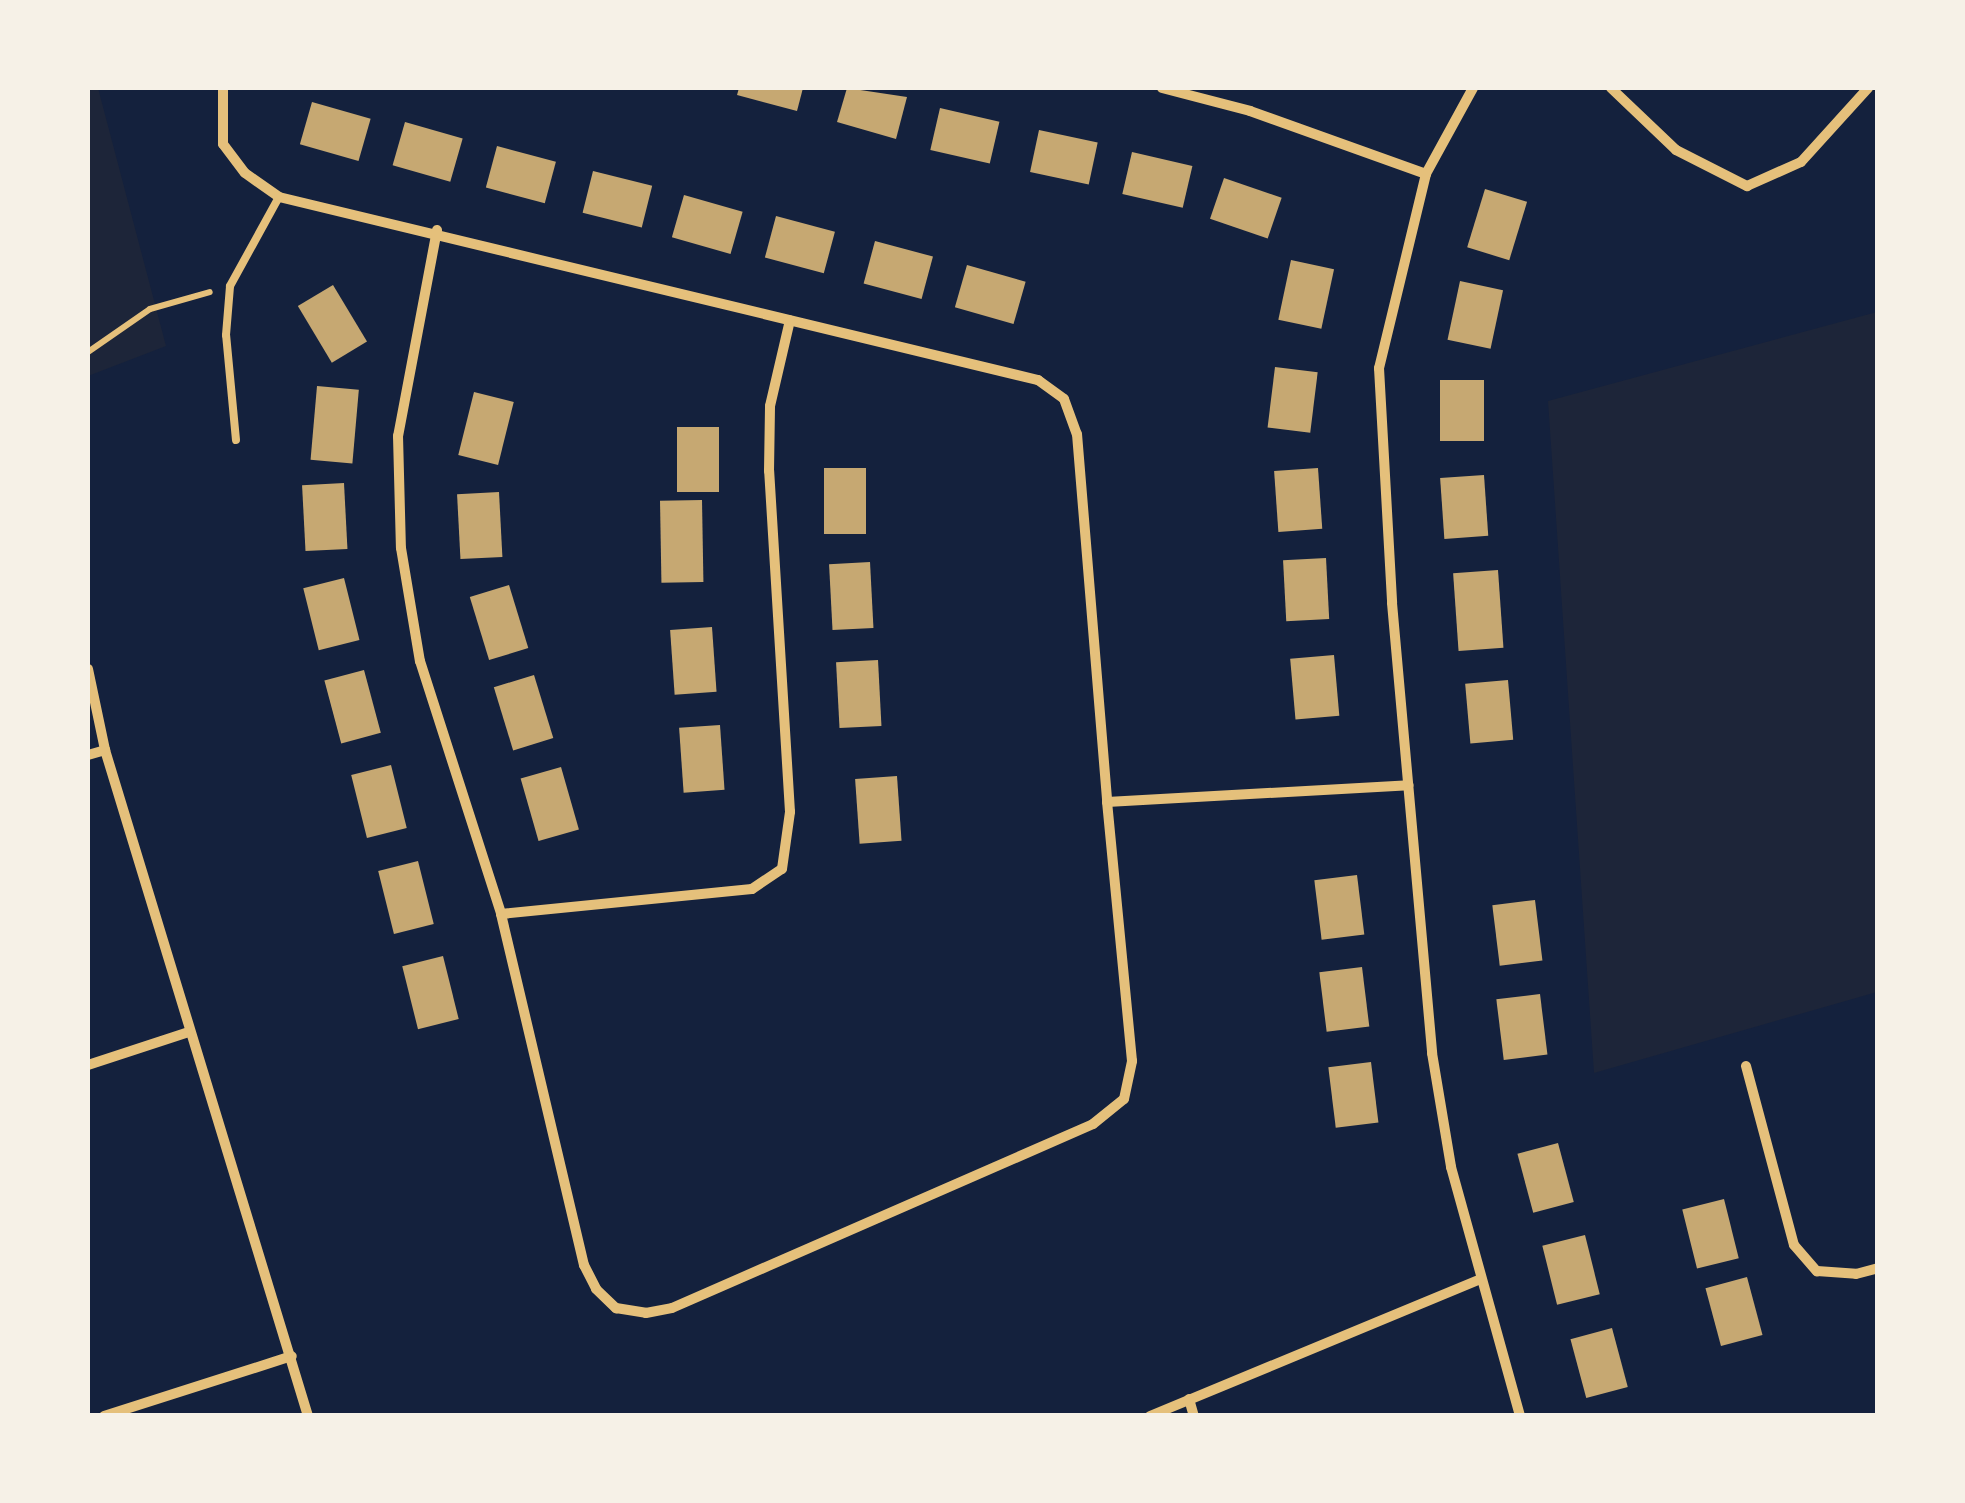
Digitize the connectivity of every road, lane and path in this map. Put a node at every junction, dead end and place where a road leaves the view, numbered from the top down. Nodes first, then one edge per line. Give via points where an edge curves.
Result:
1 (223, 88) edge
2 (1162, 88) edge
3 (1474, 88) edge
4 (1611, 88) edge
5 (1868, 88) edge
6 (1426, 174) junction
7 (279, 196) junction
8 (437, 230) junction
9 (230, 286) junction
10 (790, 320) junction
11 (88, 352) edge
12 (236, 440) dead end
13 (88, 669) edge
14 (105, 750) junction
15 (88, 755) edge
16 (1409, 785) junction
17 (1108, 802) junction
18 (500, 914) junction
19 (189, 1032) junction
20 (88, 1065) edge
21 (1746, 1066) dead end
22 (1878, 1268) edge
23 (1481, 1278) junction
24 (292, 1356) junction
25 (1189, 1399) junction
26 (104, 1416) edge
27 (308, 1416) edge
28 (1150, 1416) edge
29 (1194, 1416) edge
30 (1520, 1416) edge

1 - 7 street via 224,144 245,173
2 - 6 street via 1250,111
3 - 6 street
4 - 5 street via 1676,150 1748,186 1801,162
6 - 16 street via 1380,368
7 - 8 street
7 - 9 lane
8 - 10 street
8 - 18 street via 398,436 401,548 420,661
9 - 11 path via 150,310
9 - 12 lane via 226,335
10 - 17 street via 1038,380 1064,400 1077,434
10 - 18 street via 770,406 790,812 782,868 752,889
13 - 14 street
14 - 15 street
14 - 19 street
16 - 17 street
16 - 23 street via 1432,1053 1451,1167
17 - 18 street via 1132,1061 1124,1099 1092,1124 672,1308 646,1313 616,1308 596,1290 584,1265
19 - 20 street
19 - 24 street
21 - 22 street via 1794,1245 1818,1271
23 - 25 street
23 - 30 street
24 - 26 street
24 - 27 street
25 - 28 street
25 - 29 street

